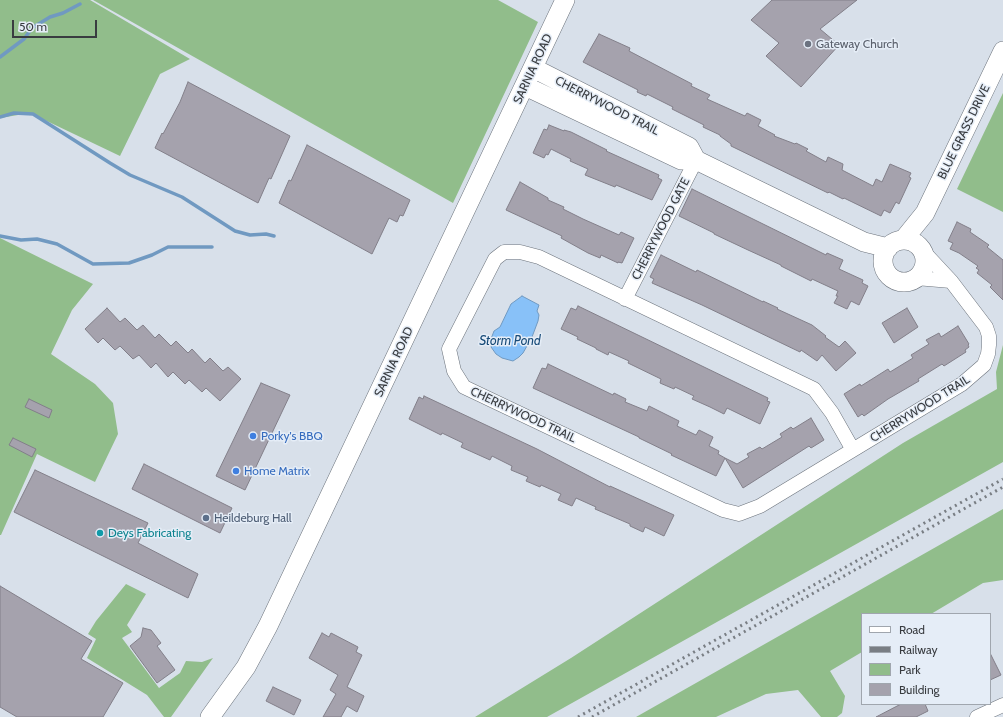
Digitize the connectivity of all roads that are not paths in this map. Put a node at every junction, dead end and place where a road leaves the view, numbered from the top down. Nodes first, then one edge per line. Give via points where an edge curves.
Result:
1 (565, 0) edge
2 (1003, 51) edge
3 (533, 68) junction
4 (525, 86) junction
5 (696, 160) junction
6 (925, 213) junction
7 (892, 249) junction
8 (922, 250) junction
9 (916, 278) junction
10 (951, 281) junction
11 (625, 299) junction
12 (853, 450) junction
13 (1003, 705) edge
14 (210, 717) edge
15 (977, 717) edge

1 - 3 street, SARNIA ROAD
2 - 6 street, BLUE GRASS DRIVE
3 - 4 street, SARNIA ROAD
3 - 5 street, CHERRYWOOD TRAIL via 689,147
4 - 5 street, CHERRYWOOD TRAIL via 681,160
4 - 14 street, SARNIA ROAD via 268,626 246,667
5 - 7 street, CHERRYWOOD TRAIL via 864,242
5 - 11 street, CHERRYWOOD GATE
6 - 7 street, BLUE GRASS DRIVE
6 - 8 street, BLUE GRASS DRIVE
7 - 8 street via 913,241
7 - 9 street via 883,265 887,274 902,282
8 - 9 street via 925,267
8 - 10 street, CHERRYWOOD TRAIL
9 - 10 street
10 - 12 street, CHERRYWOOD TRAIL via 986,327 989,345 984,365 962,384
11 - 12 street, CHERRYWOOD TRAIL via 814,389 832,413
11 - 12 street, CHERRYWOOD TRAIL via 539,258 520,252 504,252 495,259 449,349 454,371 464,387 723,510 738,514 760,506
13 - 15 street

